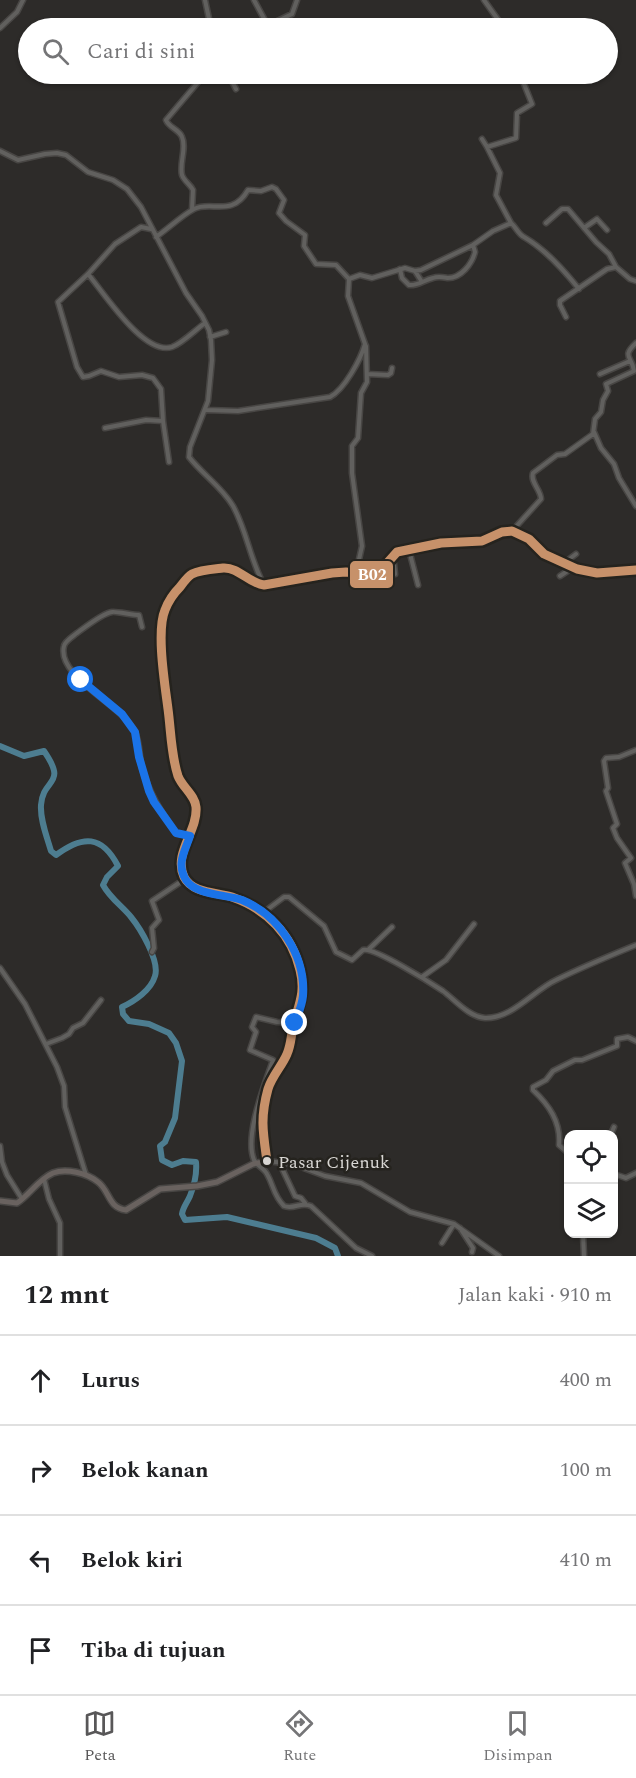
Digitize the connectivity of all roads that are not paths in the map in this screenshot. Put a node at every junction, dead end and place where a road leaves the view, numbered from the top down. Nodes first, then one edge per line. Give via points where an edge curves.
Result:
1 (23, 0) edge
2 (205, 0) edge
3 (254, 0) edge
4 (297, 0) edge
5 (484, 0) edge
6 (209, 18) edge
7 (262, 18) edge
8 (284, 18) edge
9 (497, 18) edge
10 (0, 28) edge
11 (197, 84) edge
12 (233, 84) edge
13 (524, 84) edge
14 (236, 89) dead end
15 (482, 139) dead end
16 (487, 147) junction
17 (0, 151) edge
18 (192, 211) junction
19 (511, 223) junction
20 (546, 223) dead end
21 (584, 228) junction
22 (152, 230) junction
23 (607, 230) dead end
24 (156, 237) junction
25 (473, 245) junction
26 (616, 267) junction
27 (400, 269) junction
28 (415, 271) junction
29 (88, 274) junction
30 (349, 279) junction
31 (636, 281) edge
32 (422, 282) junction
33 (579, 289) junction
34 (566, 317) dead end
35 (205, 323) junction
36 (226, 332) dead end
37 (210, 337) junction
38 (636, 343) edge
39 (365, 344) junction
40 (630, 361) junction
41 (392, 368) dead end
42 (368, 374) junction
43 (600, 374) dead end
44 (206, 410) junction
45 (163, 421) junction
46 (105, 428) dead end
47 (594, 432) junction
48 (169, 462) dead end
49 (636, 506) edge
50 (512, 531) junction
51 (409, 550) junction
52 (393, 554) junction
53 (576, 554) dead end
54 (564, 564) junction
55 (573, 567) junction
56 (636, 570) edge
57 (356, 574) junction
58 (395, 574) dead end
59 (560, 576) dead end
60 (264, 585) junction
61 (418, 585) dead end
62 (142, 627) dead end
63 (636, 750) edge
64 (190, 836) junction
65 (186, 879) junction
66 (636, 896) edge
67 (264, 912) junction
68 (474, 924) dead end
69 (392, 927) dead end
70 (636, 945) edge
71 (369, 949) junction
72 (152, 952) dead end
73 (0, 968) edge
74 (422, 978) junction
75 (101, 1000) dead end
76 (290, 1022) junction
77 (636, 1041) edge
78 (46, 1044) junction
79 (614, 1127) dead end
80 (613, 1130) edge
81 (0, 1146) edge
82 (564, 1149) edge
83 (267, 1161) junction
84 (279, 1162) junction
85 (255, 1163) junction
86 (636, 1173) edge
87 (0, 1174) edge
88 (7, 1175) junction
89 (618, 1175) edge
90 (86, 1176) junction
91 (44, 1179) junction
92 (22, 1200) junction
93 (0, 1201) edge
94 (306, 1204) junction
95 (454, 1224) junction
96 (460, 1228) junction
97 (583, 1238) edge
98 (442, 1243) dead end
99 (472, 1252) dead end
100 (362, 1254) edge
101 (60, 1256) edge
102 (371, 1256) edge
103 (498, 1256) edge
104 (584, 1256) edge

1 - 10 street
2 - 6 street
3 - 7 street
4 - 8 street via 292,14
5 - 9 street
11 - 18 street via 166,120 182,137 182,172 193,190
12 - 14 street
13 - 16 street via 532,104 517,113 516,138
15 - 16 street
16 - 19 street via 499,171 496,195
17 - 22 street via 18,160 45,154 66,155 88,172 112,180 130,192
18 - 24 street
18 - 30 street via 224,207 242,199 248,190 272,187 284,200 279,213 306,236 304,246 316,264 336,265
19 - 25 street
19 - 33 street via 562,268
20 - 21 street via 566,208
21 - 23 street via 597,219
21 - 26 street
22 - 24 street
22 - 29 street via 144,226 115,244
24 - 35 street
25 - 28 street
25 - 32 street via 474,256 460,274
26 - 31 street
26 - 33 street via 607,268
27 - 28 street
27 - 30 street via 376,277 357,275
27 - 32 street via 409,285
28 - 32 street
29 - 35 street via 136,332 155,346 175,346
29 - 45 street via 58,304 79,372 84,377 101,371 119,377 153,378 161,389
30 - 39 street via 348,296
33 - 34 street via 559,302
35 - 37 street
36 - 37 street
37 - 44 street via 212,360
38 - 40 street via 628,351
39 - 42 street
39 - 44 street via 359,361 330,397 238,411
40 - 43 street
40 - 47 street via 633,373 606,384 608,391 595,419
41 - 42 street via 388,375
42 - 57 street via 361,393 358,438 352,446 362,546
44 - 60 street via 189,457 232,504
45 - 46 street via 146,420
45 - 48 street
47 - 49 street
47 - 50 street via 533,472 541,499
50 - 51 main road via 482,541
50 - 54 main road
51 - 52 main road
51 - 61 street
52 - 57 main road via 377,573
52 - 58 street
53 - 54 street
54 - 55 main road
55 - 56 main road via 597,573
55 - 59 street
57 - 60 main road via 342,572
60 - 64 main road via 255,584 233,569 191,574 163,616 164,677 175,764 179,779 196,805
62 - 64 street via 139,615 109,612 66,642 66,662 129,723 136,735 154,802 176,833
63 - 66 street via 604,761 606,792 617,824 613,828 631,858 625,863
64 - 65 main road via 181,862
65 - 67 main road via 196,889 243,901
65 - 72 street via 152,901 159,920 152,928
67 - 71 street via 288,896 324,926 336,952 352,960
67 - 76 main road via 289,942 300,968 303,998
68 - 74 street via 446,960
69 - 71 street
70 - 74 street via 558,979 519,1006 486,1018 467,1010
71 - 74 street
73 - 78 street
75 - 78 street via 83,1023
76 - 83 main road via 287,1055 276,1070 265,1102 262,1133
76 - 85 street via 256,1017 252,1027 256,1032 250,1050 273,1060 253,1133
77 - 82 street via 628,1037 617,1040 617,1046 575,1060 533,1087 558,1122 560,1145
78 - 90 street via 63,1081 65,1107
79 - 80 street
81 - 88 street
83 - 84 street
83 - 85 main road
84 - 94 street via 295,1196
84 - 95 street via 361,1183 410,1212
85 - 90 main road via 224,1180 160,1189 123,1210 111,1203 99,1183
85 - 94 street via 267,1173 284,1206
86 - 89 street via 626,1178
87 - 88 street
88 - 92 street
90 - 91 main road via 60,1171
91 - 92 main road
91 - 101 street via 60,1223
92 - 93 main road via 14,1204
94 - 100 street
95 - 96 street
95 - 98 street
96 - 99 street
96 - 103 street
97 - 104 street
100 - 102 street

